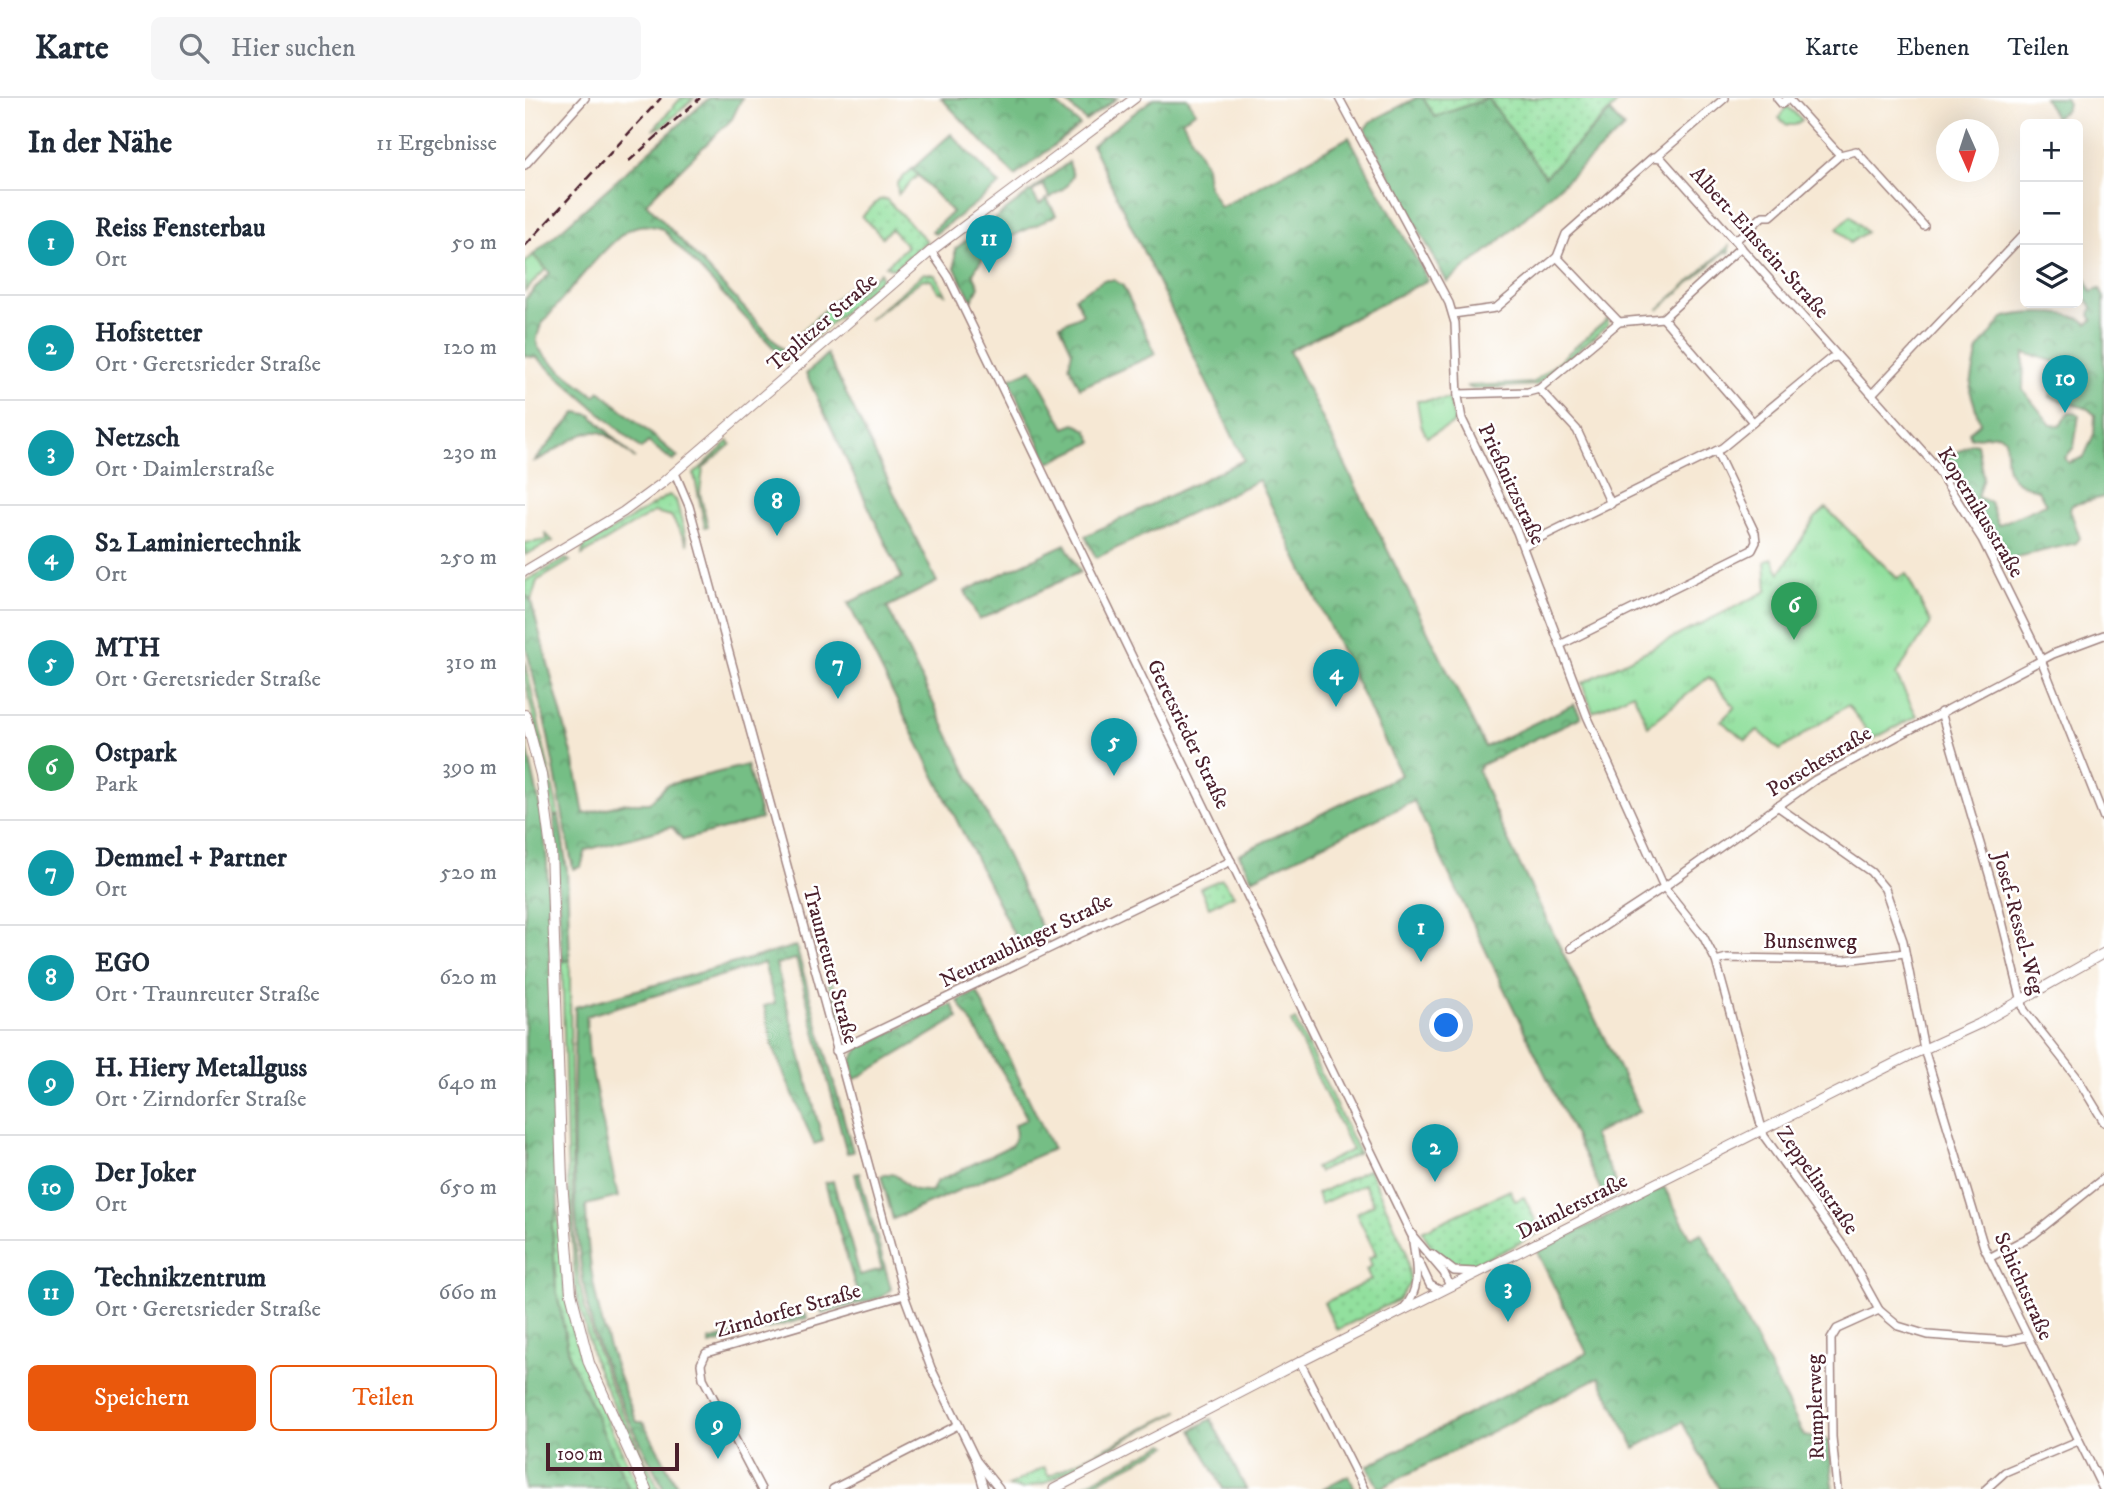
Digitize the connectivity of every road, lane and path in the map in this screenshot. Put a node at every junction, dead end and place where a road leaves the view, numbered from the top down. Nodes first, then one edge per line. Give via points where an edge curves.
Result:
1 (585, 98) edge
2 (1135, 98) edge
3 (1339, 98) edge
4 (1725, 98) edge
5 (1777, 98) edge
6 (1840, 155) junction
7 (1655, 157) junction
8 (525, 165) edge
9 (1924, 226) dead end
10 (2020, 238) edge
11 (1738, 244) junction
12 (931, 251) junction
13 (1557, 257) junction
14 (1453, 314) junction
15 (1663, 318) junction
16 (1619, 322) junction
17 (1837, 356) junction
18 (1539, 389) junction
19 (1873, 393) junction
20 (1458, 394) junction
21 (1753, 422) junction
22 (1716, 452) junction
23 (675, 472) junction
24 (1611, 504) junction
25 (1523, 547) junction
26 (527, 569) edge
27 (2104, 635) edge
28 (1560, 645) junction
29 (2042, 660) junction
30 (1941, 712) junction
31 (525, 715) edge
32 (1777, 806) junction
33 (2104, 818) edge
34 (1231, 861) junction
35 (1664, 887) junction
36 (1571, 948) dead end
37 (1905, 953) junction
38 (2104, 953) edge
39 (1716, 961) junction
40 (2021, 998) junction
41 (1924, 1049) junction
42 (836, 1051) junction
43 (2104, 1122) edge
44 (1762, 1130) junction
45 (2104, 1178) edge
46 (1416, 1244) junction
47 (1989, 1258) junction
48 (1481, 1272) junction
49 (1451, 1286) junction
50 (1441, 1291) junction
51 (904, 1295) junction
52 (1879, 1310) junction
53 (1401, 1311) junction
54 (2027, 1336) junction
55 (1300, 1362) junction
56 (958, 1425) junction
57 (2078, 1441) junction
58 (975, 1458) junction
59 (646, 1489) edge
60 (761, 1489) edge
61 (833, 1489) edge
62 (982, 1489) edge
63 (999, 1489) edge
64 (1054, 1489) edge
65 (1364, 1489) edge
66 (1837, 1489) edge
67 (1986, 1489) edge
68 (2103, 1489) edge

1 - 8 street
2 - 12 street, Teplitzer Straße
3 - 14 street, Prießnitzstraße
4 - 7 street
5 - 6 street via 1782,104 1789,98
6 - 9 street via 1856,151
6 - 11 street via 1771,216 1763,216
7 - 11 street, Albert-Einstein-Straße
7 - 13 street via 1566,234
10 - 19 street
11 - 15 street
11 - 17 street, Albert-Einstein-Straße
12 - 23 street, Teplitzer Straße
12 - 34 street, Geretsrieder Straße via 948,276
13 - 14 street via 1494,310
13 - 16 street
14 - 20 street, Prießnitzstraße
15 - 16 street
15 - 21 street
16 - 18 street
17 - 19 street, Kopernikusstraße
17 - 21 street
18 - 20 street
18 - 24 street via 1577,430
19 - 29 street, Kopernikusstraße via 1930,457 1982,539
20 - 25 street, Prießnitzstraße via 1462,419
21 - 22 street
22 - 24 street
22 - 28 street via 1755,533 1752,550
23 - 26 street, Teplitzer Straße via 624,512
23 - 42 street, Traunreuter Straße via 689,506
24 - 25 street
25 - 28 street, Prießnitzstraße
27 - 29 street, Porschestraße
28 - 35 street, Prießnitzstraße
29 - 30 street, Porschestraße
29 - 33 street, Kopernikusstraße
30 - 32 street, Porschestraße via 1841,764
30 - 40 street, Josef-Ressel-Weg
31 - 59 main road via 541,775 551,849 562,1181 571,1293 589,1363
32 - 35 street, Porschestraße
32 - 37 street, Schichtstraße via 1881,881
34 - 42 street, Neutraublinger Straße
34 - 46 street, Geretsrieder Straße
35 - 36 street, Porschestraße
35 - 39 street, Zeppelinstraße via 1703,936
37 - 39 street, Bunsenweg via 1863,959
37 - 41 street, Schichtstraße
38 - 40 street, Daimlerstraße
39 - 44 street, Zeppelinstraße
40 - 41 street, Daimlerstraße
40 - 43 street, Josef-Ressel-Weg via 2028,1017 2076,1076
41 - 44 street, Daimlerstraße
41 - 47 street, Schichtstraße
42 - 51 street, Traunreuter Straße
44 - 48 street, Daimlerstraße
44 - 52 street, Zeppelinstraße via 1844,1247
45 - 47 street via 2033,1235
46 - 48 street, Geretsrieder Straße via 1454,1272
46 - 49 street, Geretsrieder Straße
46 - 50 street, Geretsrieder Straße via 1425,1277
46 - 53 street via 1417,1281
47 - 54 street, Schichtstraße
48 - 49 street, Daimlerstraße
49 - 50 street, Daimlerstraße
50 - 53 street, Daimlerstraße
51 - 56 street, Traunreuter Straße
51 - 60 street, Zirndorfer Straße via 706,1353 701,1364 703,1378
52 - 54 street, Zeppelinstraße via 1898,1326 1928,1335 2007,1341
52 - 66 street, Rumplerweg via 1837,1329 1830,1342
53 - 55 street, Daimlerstraße
54 - 57 street, Schichtstraße
55 - 64 street, Daimlerstraße
55 - 65 street
56 - 58 street, Traunreuter Straße
56 - 61 street
57 - 67 street via 2005,1472
57 - 68 street, Schichtstraße
58 - 62 street, Traunreuter Straße
58 - 63 street, Traunreuter Straße

